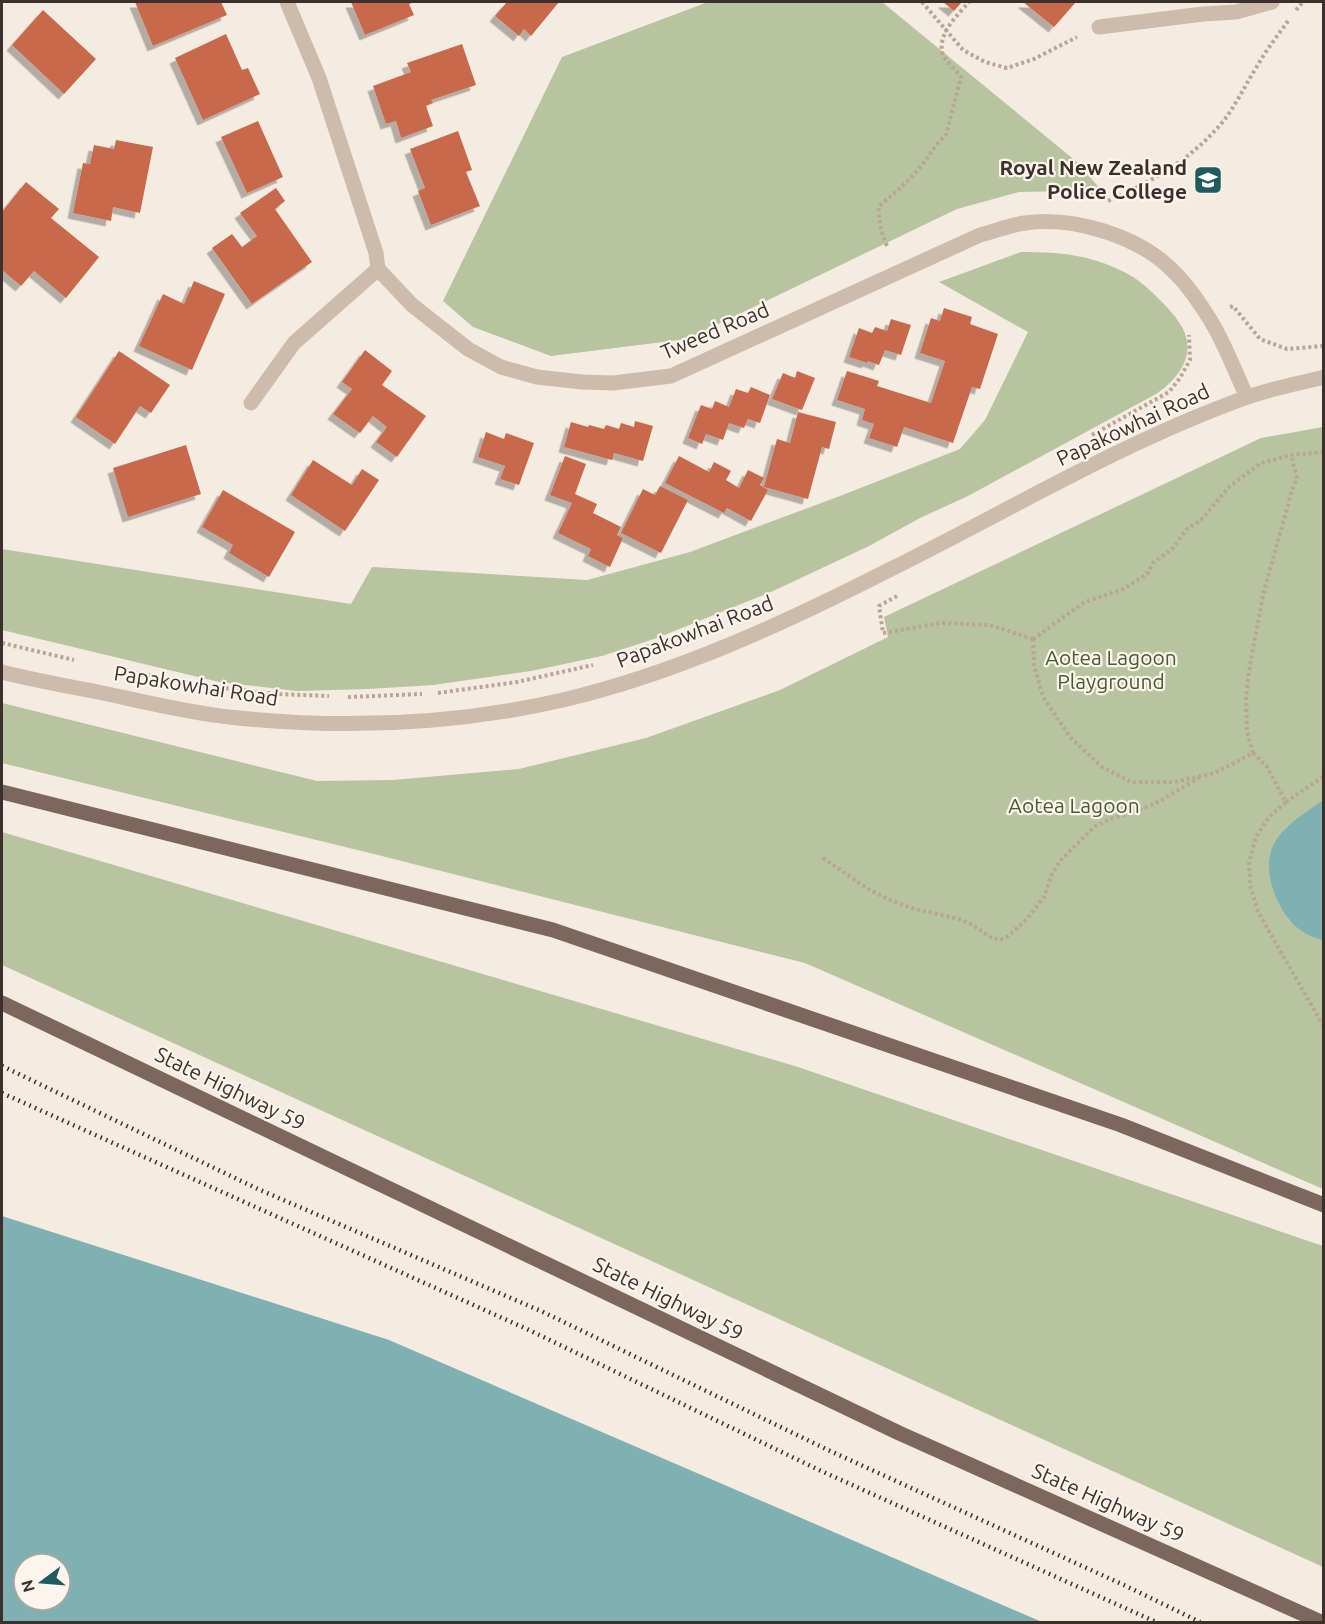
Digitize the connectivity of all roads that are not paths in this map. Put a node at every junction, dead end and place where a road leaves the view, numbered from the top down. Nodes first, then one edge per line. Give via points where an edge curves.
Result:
1 (287, 2) edge
2 (1272, 2) edge
3 (1099, 27) road end
4 (378, 269) junction
5 (1323, 377) edge
6 (1246, 397) junction
7 (251, 403) dead end
8 (2, 672) edge
9 (2, 792) edge
10 (2, 1003) edge
11 (1323, 1205) edge
12 (1321, 1623) edge

1 - 4 street via 319,78
2 - 3 street via 1236,12
4 - 6 street, Tweed Road via 412,305 468,350 501,367 537,377 613,383 671,376 980,235 1025,223 1072,223 1117,234 1173,271 1209,318
4 - 7 street via 294,343
5 - 6 street, Papakowhai Road
6 - 8 street, Papakowhai Road via 1099,462 886,572 746,638 682,664 563,700 402,723 277,721 182,710
9 - 11 main road via 553,930 1121,1125
10 - 12 main road, State Highway 59 via 899,1433

